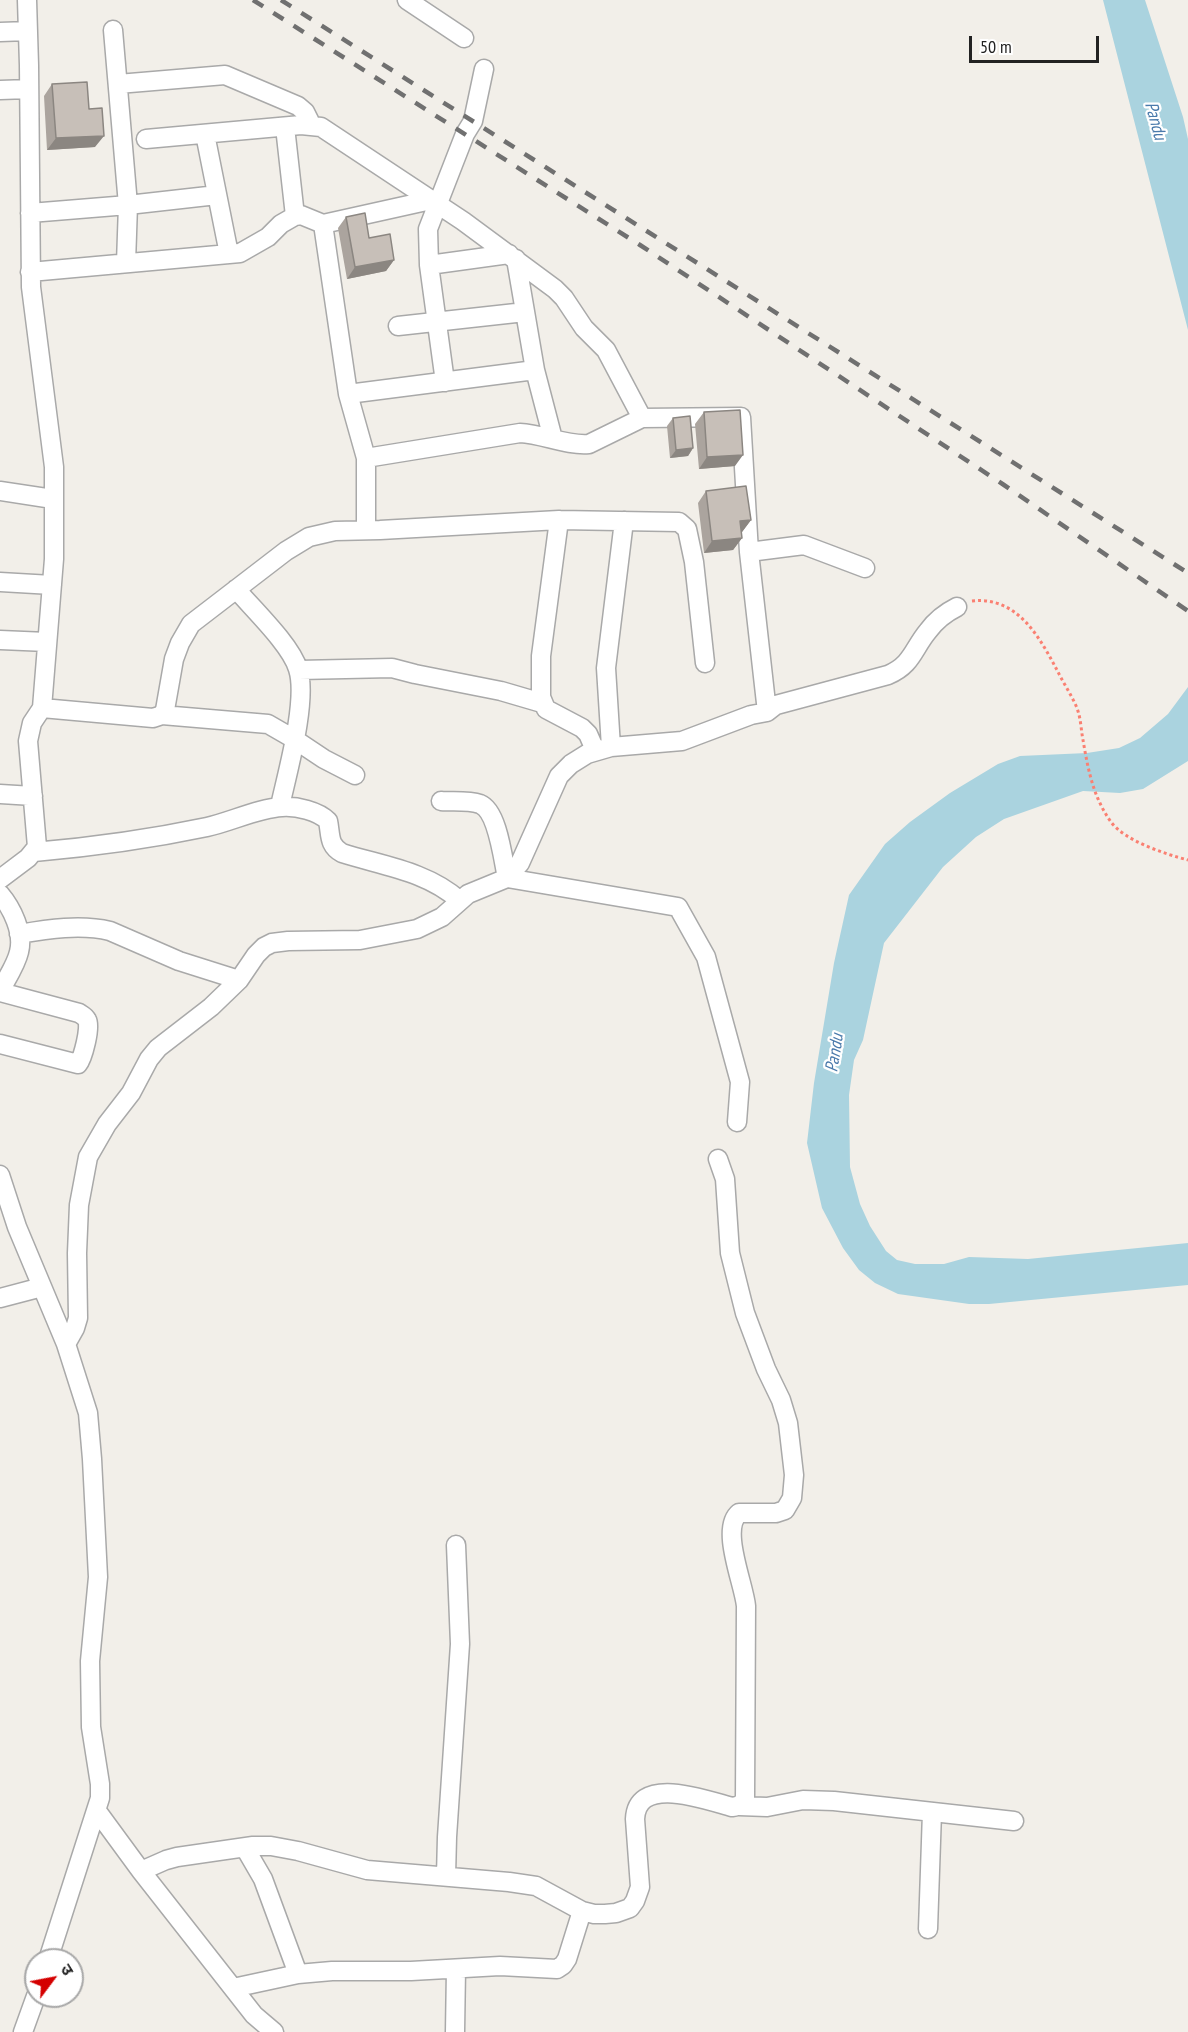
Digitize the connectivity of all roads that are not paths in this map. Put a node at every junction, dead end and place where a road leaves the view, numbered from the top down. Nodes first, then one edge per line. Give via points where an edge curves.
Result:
1 (27, 0) edge
2 (406, 0) edge
3 (28, 30) junction
4 (113, 30) dead end
5 (0, 32) edge
6 (464, 38) dead end
7 (484, 69) dead end
8 (118, 84) junction
9 (29, 89) junction
10 (0, 90) edge
11 (311, 124) junction
12 (285, 127) junction
13 (205, 135) junction
14 (146, 139) dead end
15 (217, 195) junction
16 (434, 203) junction
17 (129, 205) junction
18 (30, 213) junction
19 (295, 216) junction
20 (323, 224) junction
21 (229, 255) junction
22 (513, 256) junction
23 (126, 263) junction
24 (429, 265) junction
25 (30, 272) junction
26 (525, 312) junction
27 (436, 322) junction
28 (398, 326) dead end
29 (535, 370) junction
30 (445, 382) junction
31 (348, 394) junction
32 (642, 418) junction
33 (553, 439) junction
34 (366, 458) junction
35 (0, 491) edge
36 (53, 499) junction
37 (559, 520) junction
38 (624, 521) junction
39 (366, 530) junction
40 (749, 552) junction
41 (865, 568) dead end
42 (0, 582) edge
43 (52, 585) junction
44 (236, 589) junction
45 (957, 606) road end
46 (0, 640) edge
47 (47, 642) junction
48 (705, 663) dead end
49 (299, 670) junction
50 (542, 703) junction
51 (42, 708) junction
52 (767, 712) junction
53 (162, 715) junction
54 (294, 738) junction
55 (603, 749) junction
56 (355, 775) dead end
57 (0, 795) edge
58 (33, 796) junction
59 (441, 801) dead end
60 (280, 807) junction
61 (34, 852) junction
62 (507, 878) junction
63 (0, 879) edge
64 (0, 894) edge
65 (459, 900) junction
66 (19, 934) junction
67 (240, 980) junction
68 (0, 992) edge
69 (0, 1044) edge
70 (737, 1122) dead end
71 (718, 1159) dead end
72 (0, 1175) edge
73 (42, 1287) junction
74 (0, 1298) edge
75 (66, 1344) junction
76 (456, 1545) dead end
77 (739, 1806) junction
78 (97, 1811) junction
79 (932, 1812) junction
80 (1014, 1821) dead end
81 (245, 1848) junction
82 (141, 1871) junction
83 (446, 1876) junction
84 (582, 1911) junction
85 (928, 1929) dead end
86 (52, 1948) edge
87 (456, 1969) junction
88 (298, 1974) junction
89 (233, 1988) junction
90 (32, 2008) edge
91 (23, 2032) edge
92 (274, 2032) edge
93 (455, 2032) edge

1 - 3 street
2 - 6 street
3 - 5 street
3 - 9 street
4 - 8 street
7 - 16 street via 474,121
8 - 11 street via 225,75 297,106
8 - 17 street
9 - 10 street
9 - 18 street
11 - 12 street
11 - 16 street via 331,133
12 - 13 street
12 - 19 street
13 - 14 street
13 - 15 street
15 - 17 street
15 - 21 street
16 - 20 street
16 - 22 street
16 - 24 street via 428,228
17 - 18 street
17 - 23 street
18 - 25 street
19 - 20 street
19 - 21 street via 249,250
20 - 31 street
21 - 23 street
22 - 24 street
22 - 26 street
22 - 32 street via 560,293 584,328 606,350
23 - 25 street
24 - 27 street
25 - 36 street via 52,445
26 - 27 street
26 - 29 street
27 - 28 street
27 - 30 street
29 - 30 street
29 - 33 street
30 - 31 street
31 - 34 street
32 - 33 street via 589,444
32 - 40 street via 741,417
33 - 34 street via 520,433
34 - 39 street
35 - 36 street
36 - 43 street
37 - 38 street
37 - 39 street
37 - 50 street via 541,656
38 - 48 street via 679,522 687,529
38 - 55 street via 606,668
39 - 44 street via 309,537
40 - 41 street via 804,545
40 - 52 street
42 - 43 street
43 - 47 street
44 - 49 street via 283,644
44 - 53 street via 198,618 184,635 174,659
45 - 52 street via 935,621 907,664 898,671 776,705
46 - 47 street
47 - 51 street
49 - 50 street via 393,668
49 - 54 street via 301,692
50 - 55 street via 551,712 573,721
51 - 53 street via 153,718
51 - 58 street via 29,730
52 - 55 street via 682,741
53 - 54 street via 268,724
54 - 56 street
54 - 60 street
55 - 62 street via 571,764 560,776 520,863
57 - 58 street
58 - 61 street via 37,847
59 - 62 street via 487,808 495,824
60 - 61 street via 208,827
60 - 65 street via 324,817 332,845 342,853 419,875
61 - 63 street
62 - 65 street
62 - 70 street via 678,908 706,957 740,1082
64 - 66 street
65 - 67 street via 442,917 406,932 353,940 272,943 256,954
66 - 67 street via 58,929 110,931 180,961
66 - 68 street via 20,950
67 - 75 street via 158,1047 93,1145 79,1205 78,1318
68 - 69 street via 79,1013 88,1021 78,1064
71 - 77 street via 725,1179 730,1253 738,1289 788,1423 794,1475 792,1498 784,1510 739,1513 732,1526 732,1546 746,1606 745,1798
72 - 73 street
73 - 74 street
73 - 75 street
75 - 78 street via 88,1413 93,1460 98,1577 90,1684 100,1784
76 - 83 street via 460,1644
77 - 79 street via 755,1808 803,1800
77 - 84 street via 684,1794 646,1797 636,1811 640,1887 635,1901 630,1908 616,1913
78 - 82 street
78 - 86 street
79 - 80 street
79 - 85 street
81 - 82 street via 166,1860
81 - 83 street via 271,1846 368,1869
81 - 88 street via 263,1879
82 - 89 street
83 - 84 street via 536,1886
84 - 87 street via 567,1959 557,1969
87 - 88 street
87 - 93 street
88 - 89 street
89 - 92 street via 254,2015
90 - 91 street

